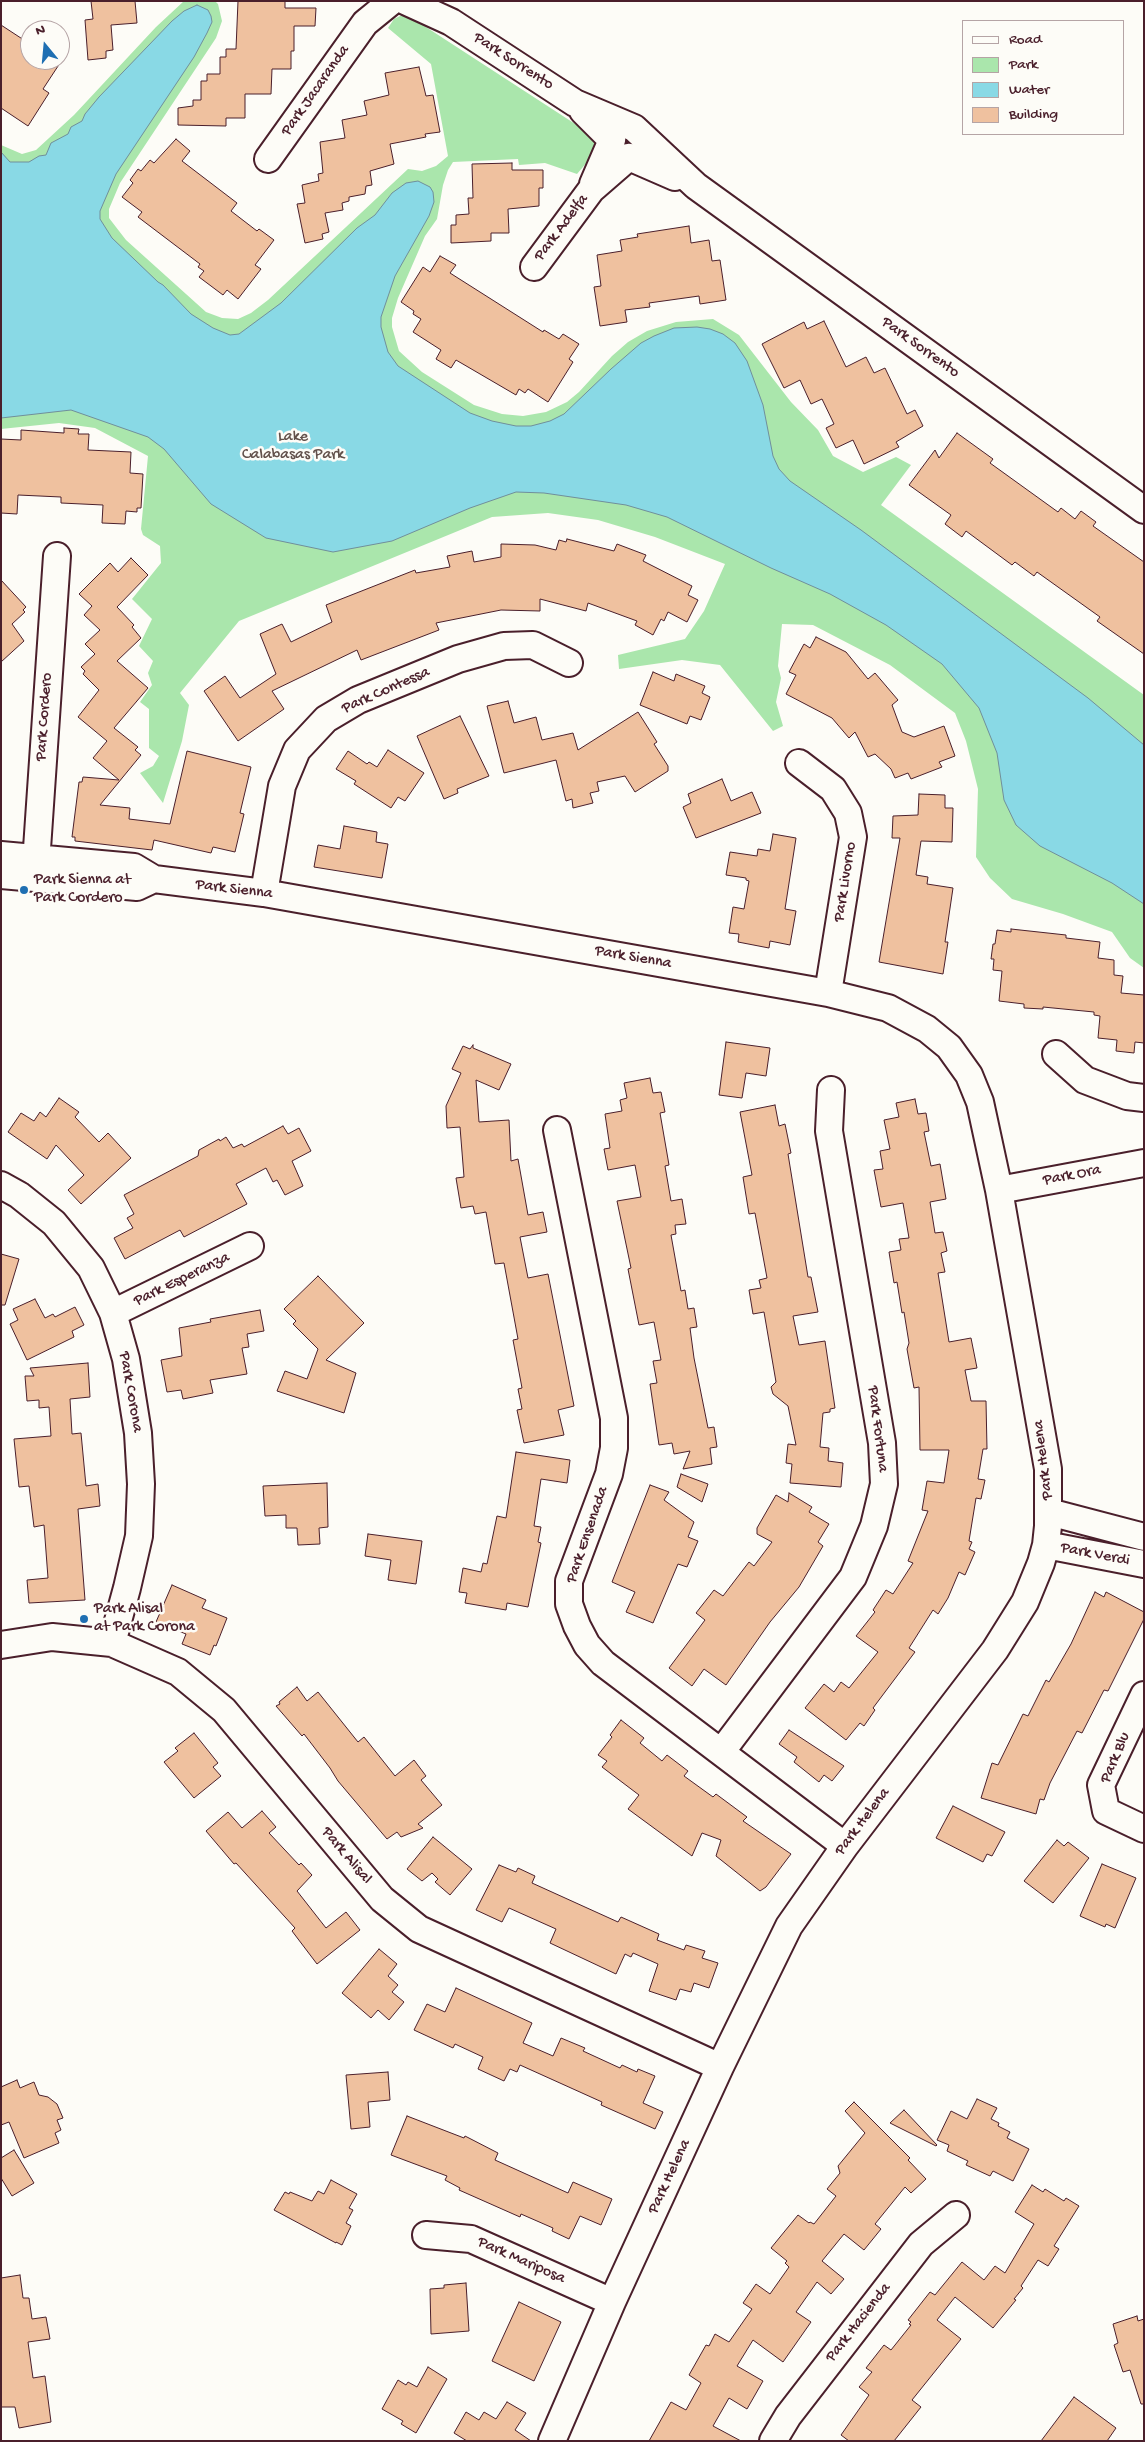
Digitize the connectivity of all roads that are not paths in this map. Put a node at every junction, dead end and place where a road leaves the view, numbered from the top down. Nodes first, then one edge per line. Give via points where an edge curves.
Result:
1 (392, 1) edge
2 (405, 1) edge
3 (430, 1) edge
4 (369, 12) edge
5 (451, 22) junction
6 (628, 140) junction
7 (268, 159) dead end
8 (534, 267) dead end
9 (1144, 510) edge
10 (57, 556) dead end
11 (569, 663) dead end
12 (799, 763) dead end
13 (1, 855) edge
14 (35, 868) junction
15 (1, 875) edge
16 (264, 893) junction
17 (828, 993) junction
18 (1056, 1054) dead end
19 (831, 1090) dead end
20 (1144, 1098) edge
21 (557, 1130) dead end
22 (1144, 1163) edge
23 (1, 1185) edge
24 (999, 1190) junction
25 (250, 1246) dead end
26 (113, 1313) junction
27 (1049, 1512) junction
28 (1144, 1537) edge
29 (1046, 1545) junction
30 (1144, 1564) edge
31 (112, 1643) junction
32 (1, 1645) edge
33 (1144, 1695) edge
34 (722, 1751) junction
35 (1144, 1829) edge
36 (845, 1846) junction
37 (720, 2067) junction
38 (956, 2215) dead end
39 (426, 2235) dead end
40 (612, 2302) junction
41 (552, 2441) edge
42 (773, 2441) edge

1 - 4 street, Park Jacaranda
2 - 5 street, Park Sorrento
3 - 5 street, Park Sorrento
4 - 7 street, Park Jacaranda
5 - 6 street, Park Sorrento
6 - 8 street, Park Adelfa
6 - 9 street, Park Sorrento
10 - 14 street, Park Cordero
11 - 16 street, Park Contessa via 533,645 504,646 458,659 358,700 326,719 297,750 282,786
12 - 17 street, Park Livorno via 833,789 848,813 853,838
13 - 14 street, Park Sienna
14 - 15 street, Park Sienna
14 - 16 street, Park Sienna via 137,887 154,879
16 - 17 street, Park Sienna
17 - 24 street, Park Sienna via 888,1008 927,1029 949,1047 969,1075 980,1102
18 - 20 street via 1085,1080 1127,1096
19 - 34 street, Park Fortuna via 829,1131 882,1443 884,1484 874,1526 853,1577
21 - 34 street, Park Ensenada via 614,1418 614,1448 609,1474 569,1581 569,1604 587,1644 603,1663
22 - 24 street, Park Ora
23 - 26 street, Park Corona via 54,1223 91,1268
24 - 27 street, Park Helena via 1048,1470
25 - 26 street, Park Esperanza
26 - 31 street, Park Corona via 126,1359 138,1433 142,1484 138,1536
27 - 28 street, Park Verdi
27 - 29 street, Park Helena
29 - 30 street, Park Verdi
29 - 36 street, Park Helena via 1025,1602 995,1650
31 - 32 street, Park Alisal via 52,1637
31 - 37 street, Park Alisal via 178,1672 224,1710 382,1899 420,1929
33 - 35 street, Park Blu via 1101,1785 1106,1811
34 - 36 street, Park Ensenada
36 - 37 street, Park Helena via 789,1926
37 - 40 street, Park Helena
38 - 42 street, Park Hacienda via 921,2244 788,2416
39 - 40 street, Park Mariposa via 471,2240
40 - 41 street, Park Helena

